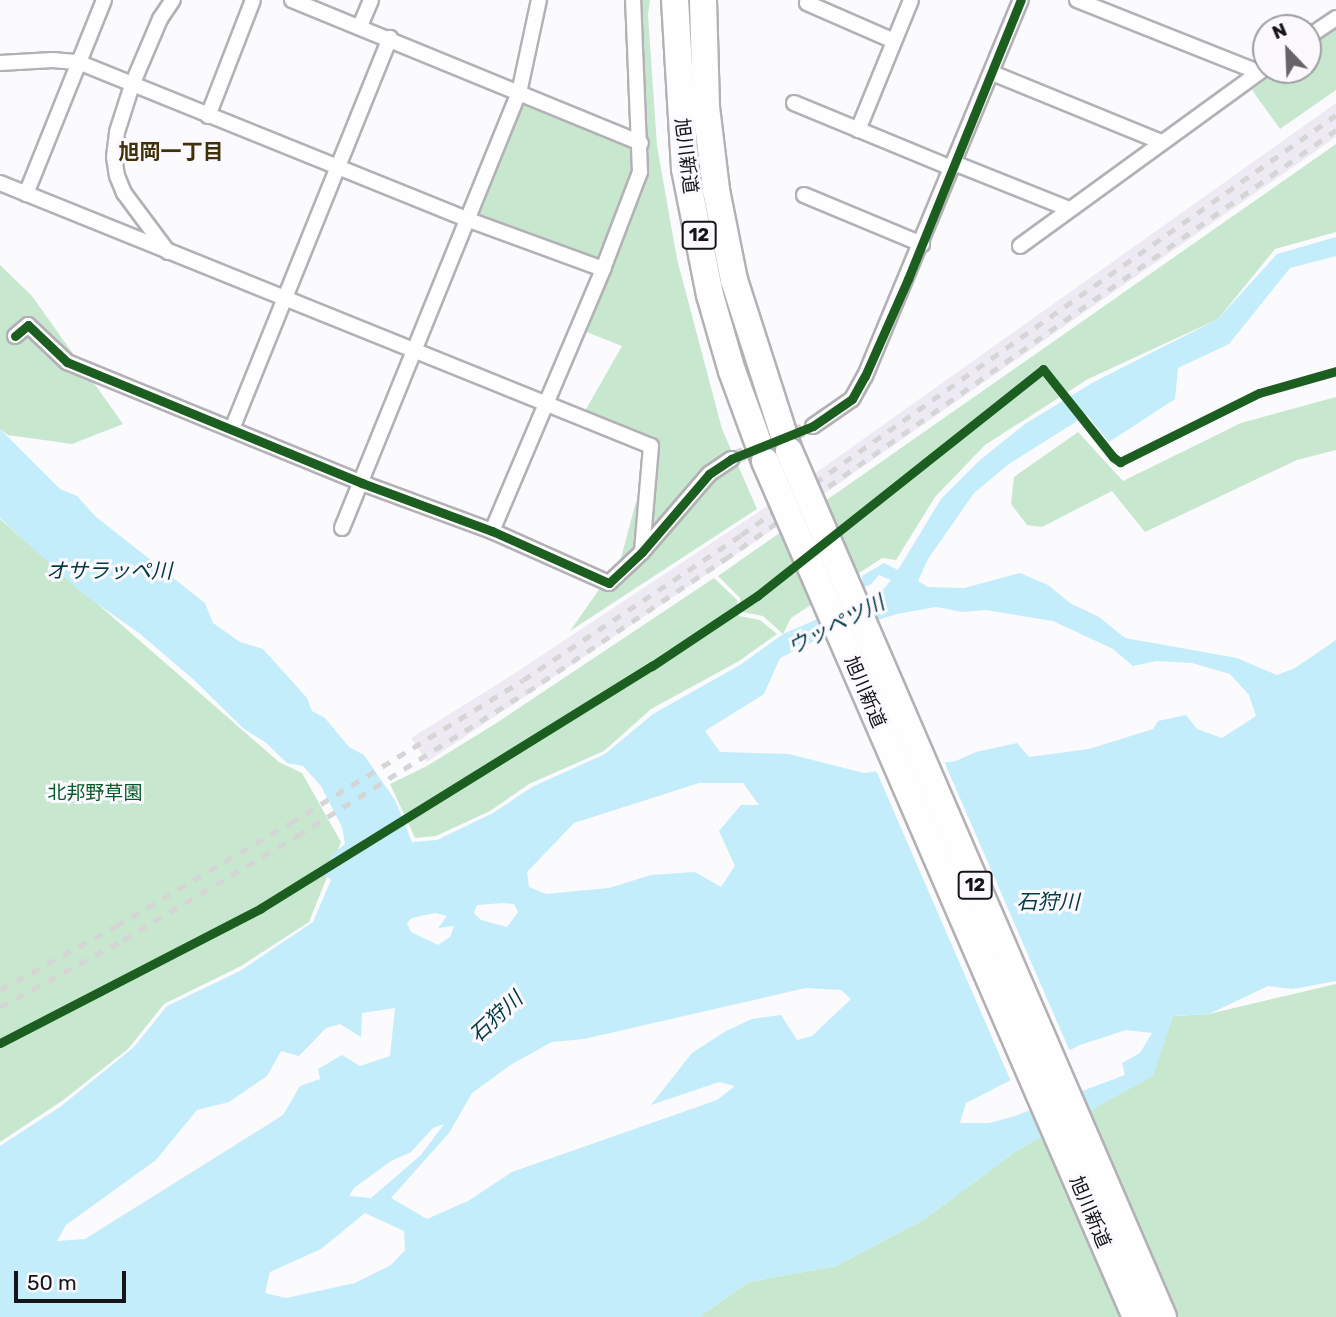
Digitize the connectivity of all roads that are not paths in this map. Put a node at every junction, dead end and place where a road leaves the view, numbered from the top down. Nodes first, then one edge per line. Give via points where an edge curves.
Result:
1 (104, 0) edge
2 (173, 0) edge
3 (253, 0) edge
4 (292, 0) edge
5 (370, 0) edge
6 (539, 0) edge
7 (633, 0) edge
8 (675, 0) edge
9 (703, 0) edge
10 (808, 0) edge
11 (911, 0) edge
12 (1021, 0) edge
13 (1077, 0) edge
14 (360, 26) junction
15 (390, 38) junction
16 (894, 41) junction
17 (78, 62) junction
18 (0, 63) edge
19 (1252, 65) edge
20 (992, 73) junction
21 (1252, 76) edge
22 (132, 85) junction
23 (519, 93) junction
24 (794, 103) dead end
25 (208, 116) junction
26 (858, 130) junction
27 (1161, 142) junction
28 (641, 143) junction
29 (953, 165) junction
30 (337, 168) junction
31 (0, 183) edge
32 (26, 194) junction
33 (804, 195) dead end
34 (1069, 209) junction
35 (469, 220) junction
36 (922, 244) junction
37 (1020, 246) dead end
38 (169, 253) junction
39 (603, 269) junction
40 (284, 297) junction
41 (15, 336) dead end
42 (415, 351) junction
43 (544, 403) junction
44 (813, 426) tunnel mouth
45 (232, 429) junction
46 (777, 456) junction
47 (731, 459) tunnel mouth
48 (362, 483) junction
49 (342, 528) dead end
50 (492, 531) junction
51 (642, 552) junction
52 (1136, 1317) edge
53 (1163, 1317) edge

1 - 17 street
2 - 22 street
3 - 25 street
4 - 14 street
5 - 14 street
6 - 23 street
7 - 28 street
8 - 46 highway, 旭川新道 / 12 via 685,169 710,295 732,371
9 - 46 highway, 旭川新道 / 12 via 706,107 721,216
10 - 16 street
11 - 16 street
12 - 20 street
13 - 19 street
14 - 15 street
15 - 23 street
15 - 30 street
16 - 26 street
17 - 18 street
17 - 22 street
17 - 32 street
20 - 27 street
20 - 29 street
21 - 27 street
22 - 25 street
22 - 38 street via 117,132 117,176 143,222
23 - 28 street
23 - 35 street
24 - 26 street
25 - 30 street
26 - 29 street
27 - 34 street
28 - 39 street via 640,172
29 - 34 street
29 - 36 street
30 - 35 street
30 - 40 street
31 - 32 street
32 - 38 street
33 - 36 street
34 - 37 street
35 - 39 street
35 - 42 street
36 - 44 street via 852,399
38 - 40 street
39 - 43 street
40 - 42 street
40 - 45 street
41 - 45 street via 28,325 67,362
42 - 43 street
42 - 48 street
43 - 50 street
43 - 51 street via 652,446
45 - 48 street
46 - 52 highway, 旭川新道 / 12, bridge
46 - 53 highway, 旭川新道 / 12, bridge
47 - 51 street via 709,474
48 - 49 street
48 - 50 street
50 - 51 street via 609,583

